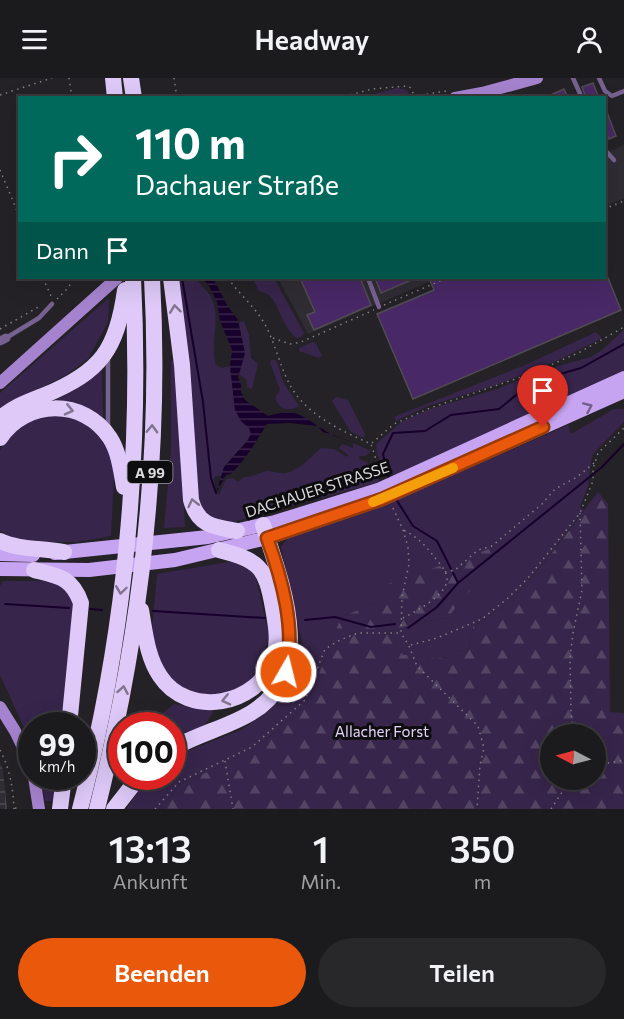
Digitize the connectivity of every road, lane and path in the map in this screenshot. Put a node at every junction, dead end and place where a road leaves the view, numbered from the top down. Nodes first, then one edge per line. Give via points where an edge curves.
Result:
1 (52, 78) edge
2 (69, 78) edge
3 (112, 78) edge
4 (131, 78) edge
5 (174, 78) edge
6 (537, 78) edge
7 (573, 78) edge
8 (599, 78) edge
9 (624, 91) edge
10 (0, 95) edge
11 (72, 96) edge
12 (115, 96) edge
13 (134, 96) edge
14 (177, 96) edge
15 (346, 96) edge
16 (415, 96) edge
17 (478, 96) edge
18 (581, 96) edge
19 (606, 151) edge
20 (614, 160) dead end
21 (0, 170) edge
22 (624, 201) edge
23 (606, 208) edge
24 (18, 213) edge
25 (43, 279) edge
26 (73, 279) edge
27 (116, 279) edge
28 (126, 279) edge
29 (133, 279) edge
30 (152, 279) edge
31 (171, 279) edge
32 (229, 279) edge
33 (368, 279) edge
34 (445, 279) edge
35 (52, 302) junction
36 (380, 307) junction
37 (624, 327) edge
38 (2, 336) edge
39 (272, 338) junction
40 (108, 349) junction
41 (624, 378) edge
42 (0, 383) edge
43 (624, 391) edge
44 (0, 419) edge
45 (624, 428) edge
46 (108, 435) junction
47 (0, 438) edge
48 (371, 444) junction
49 (596, 461) junction
50 (389, 492) junction
51 (128, 511) junction
52 (580, 513) junction
53 (403, 530) junction
54 (237, 531) junction
55 (265, 532) junction
56 (0, 541) edge
57 (219, 550) junction
58 (64, 552) junction
59 (0, 554) edge
60 (0, 570) edge
61 (34, 570) junction
62 (445, 572) junction
63 (138, 592) junction
64 (402, 618) junction
65 (401, 633) junction
66 (409, 646) junction
67 (0, 707) edge
68 (70, 712) edge
69 (572, 724) edge
70 (18, 737) edge
71 (186, 741) edge
72 (0, 750) edge
73 (224, 760) junction
74 (624, 760) edge
75 (606, 763) edge
76 (36, 790) edge
77 (62, 790) edge
78 (129, 790) edge
79 (563, 790) edge
80 (16, 809) edge
81 (39, 809) edge
82 (60, 809) edge
83 (80, 809) edge
84 (98, 809) edge
85 (114, 809) edge
86 (155, 809) edge
87 (233, 809) edge
88 (477, 809) edge
89 (551, 809) edge

1 - 10 path
2 - 11 path
3 - 12 highway
4 - 13 highway
5 - 14 path
6 - 17 street
7 - 18 lane
8 - 9 lane via 612,96
15 - 16 path via 407,86
19 - 20 lane
21 - 24 path
22 - 23 path
25 - 35 path
26 - 35 path
27 - 42 street
28 - 40 highway via 119,323
29 - 51 highway, A 99 via 134,416
63 -> 30 highway, A 99 via 153,416
54 -> 31 highway via 200,520 191,500 182,365
32 - 39 path
33 - 36 lane
34 - 36 path
35 - 38 path
35 - 38 lane via 39,318
36 - 39 path via 301,342 290,344
37 - 48 path via 530,374 394,424
39 - 48 path via 290,385 300,398 343,431
40 - 44 highway via 92,369 75,381
40 - 46 lane
41 - 50 main road, DACHAUER STRASSE
50 -> 43 main road, DACHAUER STRASSE
45 - 49 path via 598,453
47 -> 46 highway via 22,417 56,408 86,415
46 - 51 highway via 117,453
48 - 50 path
49 - 52 path
49 - 62 path via 555,489 492,546 478,550 455,570
50 - 53 path
50 - 55 main road, DACHAUER STRASSE
51 -> 83 highway, A 99 via 112,652
52 - 66 path via 528,578 482,619
52 - 69 path via 582,590 570,658
53 - 62 path via 425,546
53 - 64 path via 409,564
54 - 55 main road, DACHAUER STRASSE
54 - 58 main road, DACHAUER STRASSE
55 - 57 main road, DACHAUER STRASSE
55 - 71 highway via 290,625 291,652 286,672 275,692 253,712
56 - 58 highway
57 - 61 main road, DACHAUER STRASSE via 175,560 89,570
57 -> 63 highway via 244,556 259,566 271,597 277,632 273,660 264,677 244,694 229,701 204,702 168,687 153,666
58 - 59 main road, DACHAUER STRASSE
60 - 61 main road, DACHAUER STRASSE
61 - 68 highway via 70,583 81,603
62 - 64 path via 447,584 441,593
84 -> 63 highway, A 99 via 122,700
64 - 65 path
65 - 66 path
65 - 73 path via 358,633 325,649 305,700 252,747
66 - 88 path via 417,666 478,726 484,748
67 - 70 street
72 - 80 path
73 - 86 path via 179,782
73 - 87 path
74 - 75 path
76 - 81 street
77 - 82 highway
78 - 85 highway
79 - 89 path

